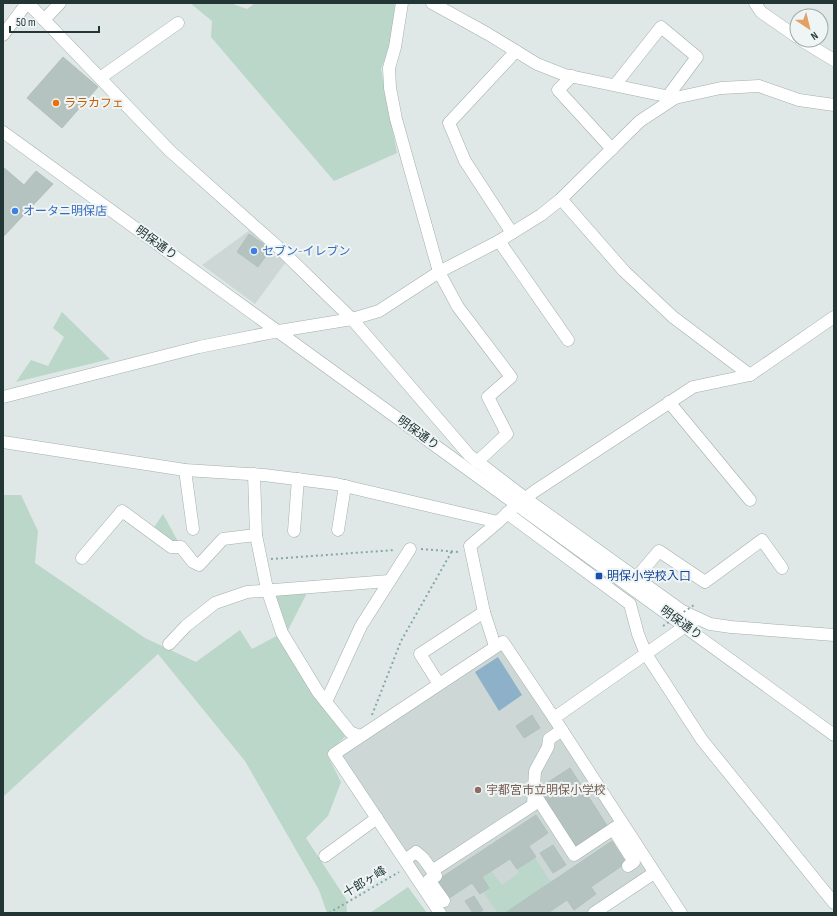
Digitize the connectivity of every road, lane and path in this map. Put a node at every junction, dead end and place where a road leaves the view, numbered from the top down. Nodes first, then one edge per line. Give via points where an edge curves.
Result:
1 (28, 3) edge
2 (60, 3) edge
3 (402, 3) edge
4 (432, 3) edge
5 (755, 3) edge
6 (44, 20) junction
7 (178, 23) dead end
8 (789, 31) edge
9 (3, 35) edge
10 (814, 48) edge
11 (516, 51) junction
12 (834, 60) edge
13 (572, 76) junction
14 (100, 78) junction
15 (615, 85) junction
16 (671, 97) junction
17 (834, 105) edge
18 (3, 132) edge
19 (612, 149) junction
20 (561, 199) junction
21 (512, 233) junction
22 (499, 241) junction
23 (439, 272) junction
24 (834, 317) edge
25 (352, 319) junction
26 (279, 331) junction
27 (568, 340) dead end
28 (750, 375) junction
29 (3, 397) edge
30 (669, 402) junction
31 (3, 442) edge
32 (477, 462) junction
33 (185, 470) junction
34 (254, 474) junction
35 (298, 479) junction
36 (345, 486) junction
37 (750, 500) dead end
38 (521, 502) junction
39 (507, 513) junction
40 (498, 522) junction
41 (193, 529) dead end
42 (338, 530) dead end
43 (294, 531) dead end
44 (256, 535) junction
45 (410, 549) junction
46 (452, 551) junction
47 (472, 553) junction
48 (82, 558) dead end
49 (264, 559) dead end
50 (782, 568) dead end
51 (636, 578) junction
52 (389, 581) junction
53 (266, 589) junction
54 (694, 605) dead end
55 (484, 612) junction
56 (697, 618) junction
57 (663, 626) dead end
58 (686, 626) junction
59 (834, 635) edge
60 (169, 644) dead end
61 (495, 646) junction
62 (646, 654) junction
63 (439, 684) junction
64 (326, 702) junction
65 (554, 718) junction
66 (562, 730) junction
67 (834, 734) edge
68 (362, 735) junction
69 (534, 793) junction
70 (378, 818) junction
71 (618, 826) junction
72 (325, 856) dead end
73 (407, 863) junction
74 (628, 866) dead end
75 (432, 871) junction
76 (654, 874) junction
77 (834, 904) edge
78 (442, 907) edge
79 (329, 913) edge
80 (594, 913) edge
81 (681, 913) edge

1 - 6 street
1 - 9 street
2 - 6 street
3 - 23 street via 396,47 389,68 390,88 396,119
4 - 11 street
5 - 8 street via 762,12
6 - 14 street
7 - 14 street
10 - 12 street
11 - 13 street via 536,64
11 - 21 street via 449,123 465,160
13 - 15 street
13 - 19 street via 558,90
14 - 25 street via 170,150 278,247
15 - 16 street
15 - 16 street via 661,27 698,57
16 - 17 street via 721,88 759,86 799,100
16 - 19 street via 640,121
18 - 26 street, 明保通り
19 - 20 street
20 - 21 street
20 - 28 street via 624,271 673,317
21 - 22 street
22 - 23 street
22 - 27 street
23 - 25 street via 379,311
23 - 32 street via 458,307 511,378 488,397 507,434
24 - 28 street
25 - 26 street
25 - 32 street
26 - 29 street via 199,347
26 - 38 street, 明保通り
28 - 30 street via 693,387
30 - 37 street
30 - 38 street
31 - 33 street
32 - 38 street
33 - 34 street
33 - 41 street
34 - 35 street
34 - 44 street
35 - 36 street
35 - 43 street
36 - 40 street
36 - 42 street
38 - 39 street
38 - 51 street
38 - 58 street, 明保通り
39 - 40 street
39 - 62 street via 630,604
40 - 47 street via 470,546
44 - 48 street via 224,539 199,566 181,547 171,548 122,511
44 - 53 street
45 - 46 path
45 - 49 path
45 - 52 street
46 - 47 path
46 - 68 path via 401,641
47 - 55 street
50 - 51 street via 762,540 705,582 659,551
51 - 56 street via 681,610
52 - 53 street
52 - 64 street via 361,626
53 - 60 street via 246,592 215,603 186,626
53 - 64 street via 282,633
54 - 57 path, bridge
55 - 61 street
55 - 63 street via 420,654
56 - 58 street
56 - 59 street via 710,624 731,627
58 - 62 street
58 - 67 street, 明保通り
61 - 63 street
61 - 65 street via 503,642
62 - 65 street
62 - 77 street via 702,740
63 - 68 street
64 - 68 street via 350,732
65 - 66 street
66 - 69 street via 549,739 548,747 537,766
66 - 71 street
68 - 70 street via 334,754
69 - 71 street via 574,855
69 - 75 street via 532,805
70 - 72 street
70 - 73 street
71 - 74 street via 634,862
71 - 76 street
73 - 75 street via 416,852
73 - 78 street
73 - 79 path, 十郎ヶ峰
75 - 78 street via 436,876 429,880
76 - 80 street
76 - 81 street

